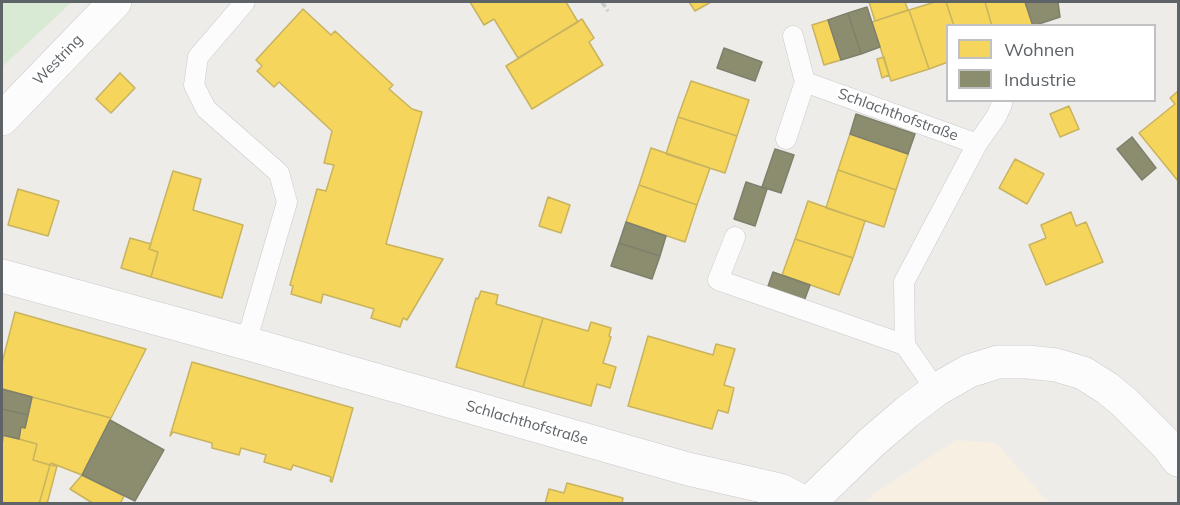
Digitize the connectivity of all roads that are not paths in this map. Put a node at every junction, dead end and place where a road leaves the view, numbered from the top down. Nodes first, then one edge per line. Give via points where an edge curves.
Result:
1 (115, 2) edge
2 (245, 2) edge
3 (793, 36) dead end
4 (804, 82) junction
5 (1002, 102) edge
6 (2, 119) edge
7 (786, 139) dead end
8 (977, 144) junction
9 (735, 237) dead end
10 (2, 276) edge
11 (246, 343) junction
12 (905, 345) junction
13 (936, 390) junction
14 (1179, 460) edge
15 (807, 504) edge

1 - 6 street, Westring
2 - 11 lane via 198,57 194,85 206,109 279,173 287,202
3 - 4 lane
4 - 7 lane
4 - 8 lane, Schlachthofstraße
5 - 8 lane
8 - 12 lane, Schlachthofstraße via 904,282
9 - 12 lane via 718,280
10 - 11 street, Schlachthofstraße
11 - 15 street, Schlachthofstraße via 688,469 780,490
12 - 13 lane
13 - 14 street, Schlachthofstraße via 969,371 998,362 1056,365 1083,373 1107,388
13 - 15 street, Schlachthofstraße via 872,442

